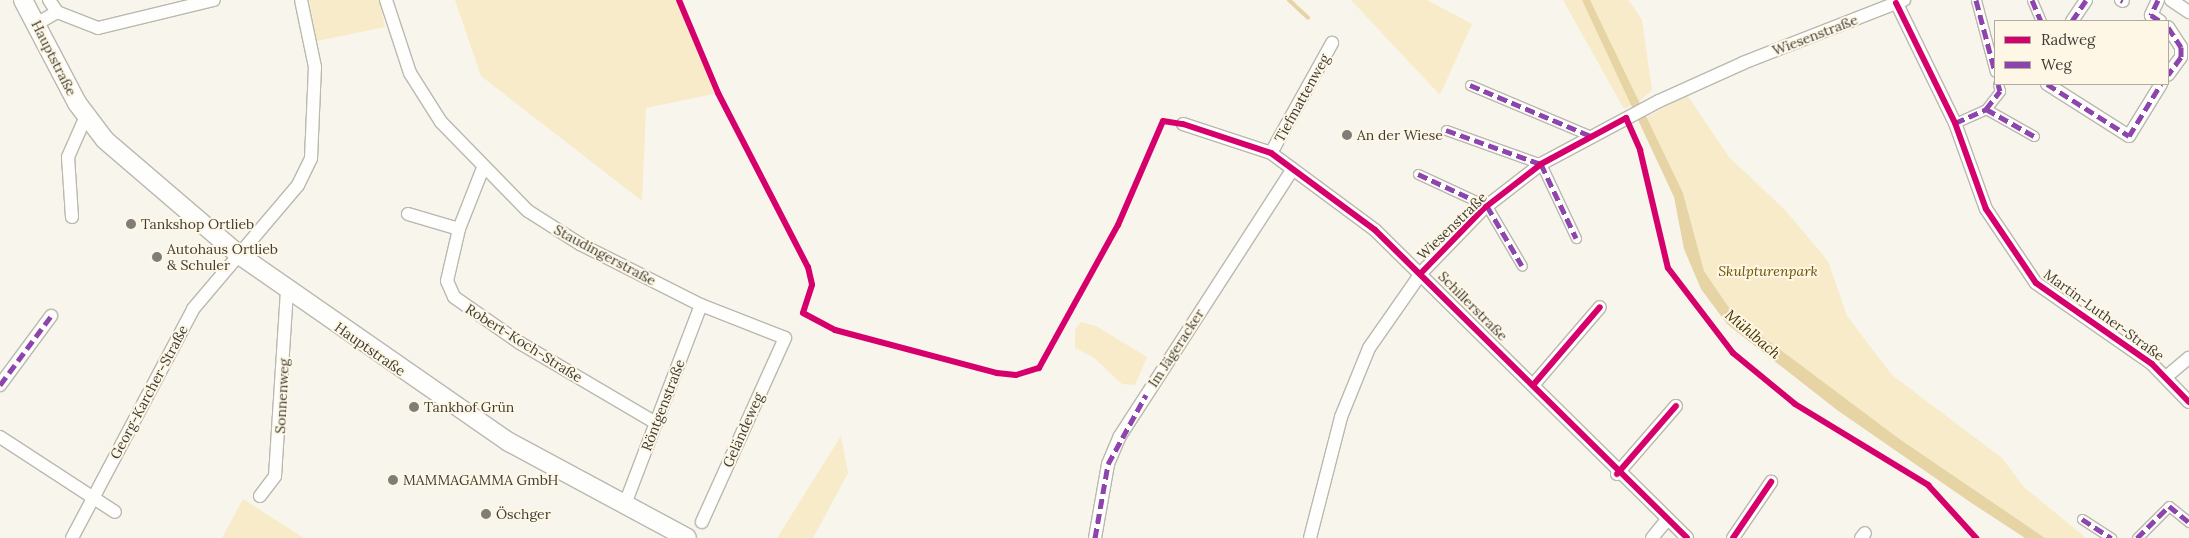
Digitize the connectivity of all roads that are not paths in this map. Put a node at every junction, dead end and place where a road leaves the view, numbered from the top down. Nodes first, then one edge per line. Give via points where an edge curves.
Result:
1 (23, 0) edge
2 (49, 0) edge
3 (214, 0) edge
4 (301, 0) edge
5 (386, 0) edge
6 (1976, 0) edge
7 (2032, 0) edge
8 (2086, 0) edge
9 (2158, 0) edge
10 (2171, 0) edge
11 (1898, 1) edge
12 (164, 6) edge
13 (58, 12) junction
14 (2189, 12) edge
15 (2041, 20) edge
16 (2073, 20) edge
17 (2158, 20) edge
18 (38, 23) junction
19 (2169, 29) edge
20 (1332, 43) dead end
21 (1994, 68) edge
22 (2169, 74) edge
23 (1470, 85) dead end
24 (1998, 85) edge
25 (2049, 85) edge
26 (2158, 85) edge
27 (1986, 109) junction
28 (86, 116) junction
29 (1955, 123) junction
30 (1183, 124) dead end
31 (1446, 130) dead end
32 (1591, 136) junction
33 (2034, 136) dead end
34 (1271, 153) junction
35 (1541, 164) junction
36 (483, 168) junction
37 (1292, 172) junction
38 (1418, 174) dead end
39 (1487, 206) junction
40 (408, 214) dead end
41 (72, 217) dead end
42 (459, 229) junction
43 (1576, 238) dead end
44 (238, 254) junction
45 (1522, 266) dead end
46 (1422, 272) junction
47 (286, 291) junction
48 (701, 305) junction
49 (1600, 307) dead end
50 (51, 316) dead end
51 (785, 338) joint
52 (2189, 358) edge
53 (2166, 377) junction
54 (1534, 384) junction
55 (0, 385) edge
56 (2189, 402) edge
57 (1676, 406) dead end
58 (656, 423) junction
59 (0, 437) edge
60 (1617, 474) junction
61 (1771, 482) dead end
62 (260, 496) dead end
63 (93, 498) junction
64 (625, 504) junction
65 (115, 512) dead end
66 (2082, 519) dead end
67 (1666, 521) junction
68 (702, 522) dead end
69 (2189, 522) edge
70 (72, 538) edge
71 (687, 538) edge
72 (1095, 538) edge
73 (1310, 538) edge
74 (1652, 538) edge
75 (1687, 538) edge
76 (1733, 538) edge
77 (2111, 538) edge
78 (2137, 538) edge

1 - 18 main road, Hauptstraße
2 - 13 street
3 - 12 street
4 - 44 street, Georg-Karcher-Straße via 315,67 312,158 298,184
5 - 36 street, Staudingerstraße via 410,73 441,122
6 - 21 street
7 - 15 street
8 - 16 street
9 - 17 street via 2151,15
10 - 14 street
11 - 29 street, Martin-Luther-Straße
11 - 32 street, Wiesenstraße via 1743,62
12 - 13 street via 98,28
13 - 18 street
18 - 28 main road, Hauptstraße
19 - 22 street via 2181,47 2181,57
20 - 34 street, Tiefmattenweg
23 - 32 street
24 - 27 street via 2000,92
25 - 26 street via 2129,136
27 - 29 street
27 - 33 street
28 - 41 street via 68,157
28 - 44 main road, Hauptstraße via 137,169
29 - 53 street, Martin-Luther-Straße via 1986,209 2036,282
30 - 34 street, Schillerstraße
31 - 35 street
32 - 35 street, Wiesenstraße
34 - 37 street, Schillerstraße
35 - 39 street, Wiesenstraße
35 - 43 street
36 - 42 street, Robert-Koch-Straße
36 - 48 street, Staudingerstraße via 528,211 580,244
37 - 46 street, Schillerstraße via 1375,230
37 - 72 street, Im Jägeracker via 1120,436 1108,464
38 - 39 street
39 - 45 street
39 - 46 street, Wiesenstraße
40 - 42 street
42 - 58 street, Robert-Koch-Straße via 447,281 454,297 520,343
44 - 47 main road, Hauptstraße
44 - 63 street, Georg-Karcher-Straße via 189,316
46 - 54 street, Schillerstraße
46 - 73 street, Wiesenstraße via 1369,348 1346,401
47 - 62 street, Sonnenweg via 275,476
47 - 64 main road, Hauptstraße via 510,442
48 - 51 street, Staudingerstraße
48 - 58 street, Röntgenstraße
49 - 54 street
50 - 55 street
51 - 68 street, Geländeweg
52 - 53 street
53 - 56 street, Martin-Luther-Straße
54 - 60 street, Schillerstraße
57 - 60 street
58 - 64 street, Röntgenstraße
59 - 63 street
60 - 67 street, Schillerstraße
61 - 76 street
63 - 65 street
63 - 70 street, Georg-Karcher-Straße
64 - 71 main road, Hauptstraße
66 - 77 street
67 - 74 street
67 - 75 street, Schillerstraße
69 - 78 street via 2169,506

